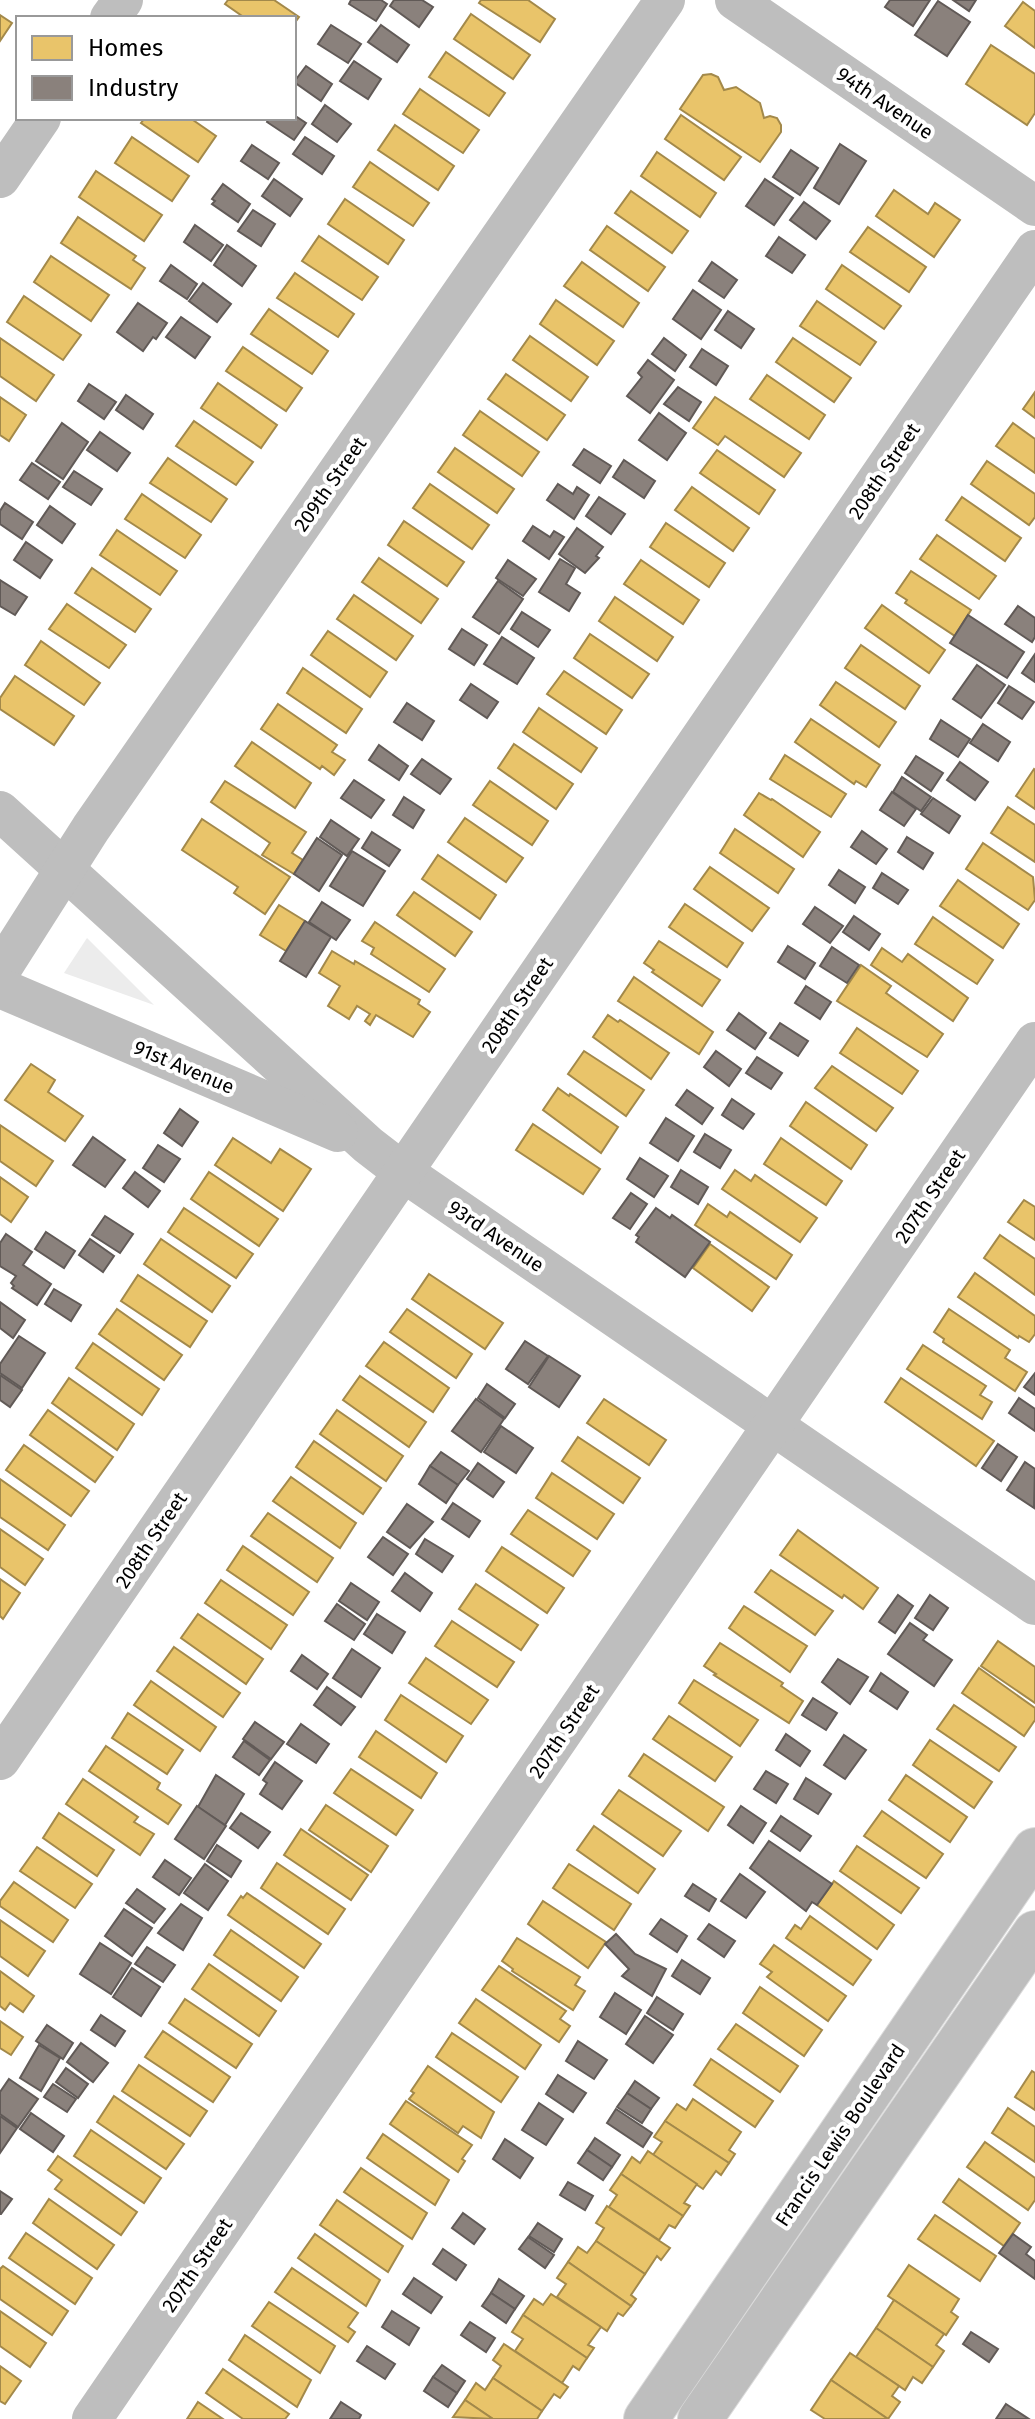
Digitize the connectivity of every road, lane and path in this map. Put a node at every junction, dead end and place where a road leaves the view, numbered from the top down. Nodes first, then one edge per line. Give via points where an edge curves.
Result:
1 (665, 0) edge
2 (735, 0) edge
3 (40, 120) edge
4 (0, 178) edge
5 (1035, 206) edge
6 (1035, 250) edge
7 (0, 811) edge
8 (64, 869) junction
9 (0, 971) edge
10 (0, 988) edge
11 (1035, 1042) edge
12 (368, 1145) junction
13 (403, 1172) junction
14 (773, 1426) junction
15 (1035, 1605) edge
16 (0, 1760) edge
17 (1035, 1850) edge
18 (1035, 1933) edge
19 (92, 2419) edge
20 (646, 2419) edge
21 (700, 2419) edge

1 - 8 street, 209th Street
2 - 5 street, 94th Avenue
3 - 4 street
6 - 13 street, 208th Street
7 - 8 street, 93rd Avenue
8 - 9 street, 209th Street
8 - 12 street, 93rd Avenue
10 - 12 street, 91st Avenue
11 - 14 street, 207th Street
12 - 13 street, 93rd Avenue
13 - 14 street, 93rd Avenue
13 - 16 street, 208th Street
14 - 15 street, 93rd Avenue
14 - 19 street, 207th Street
17 - 20 main road, Francis Lewis Boulevard
18 - 21 main road

